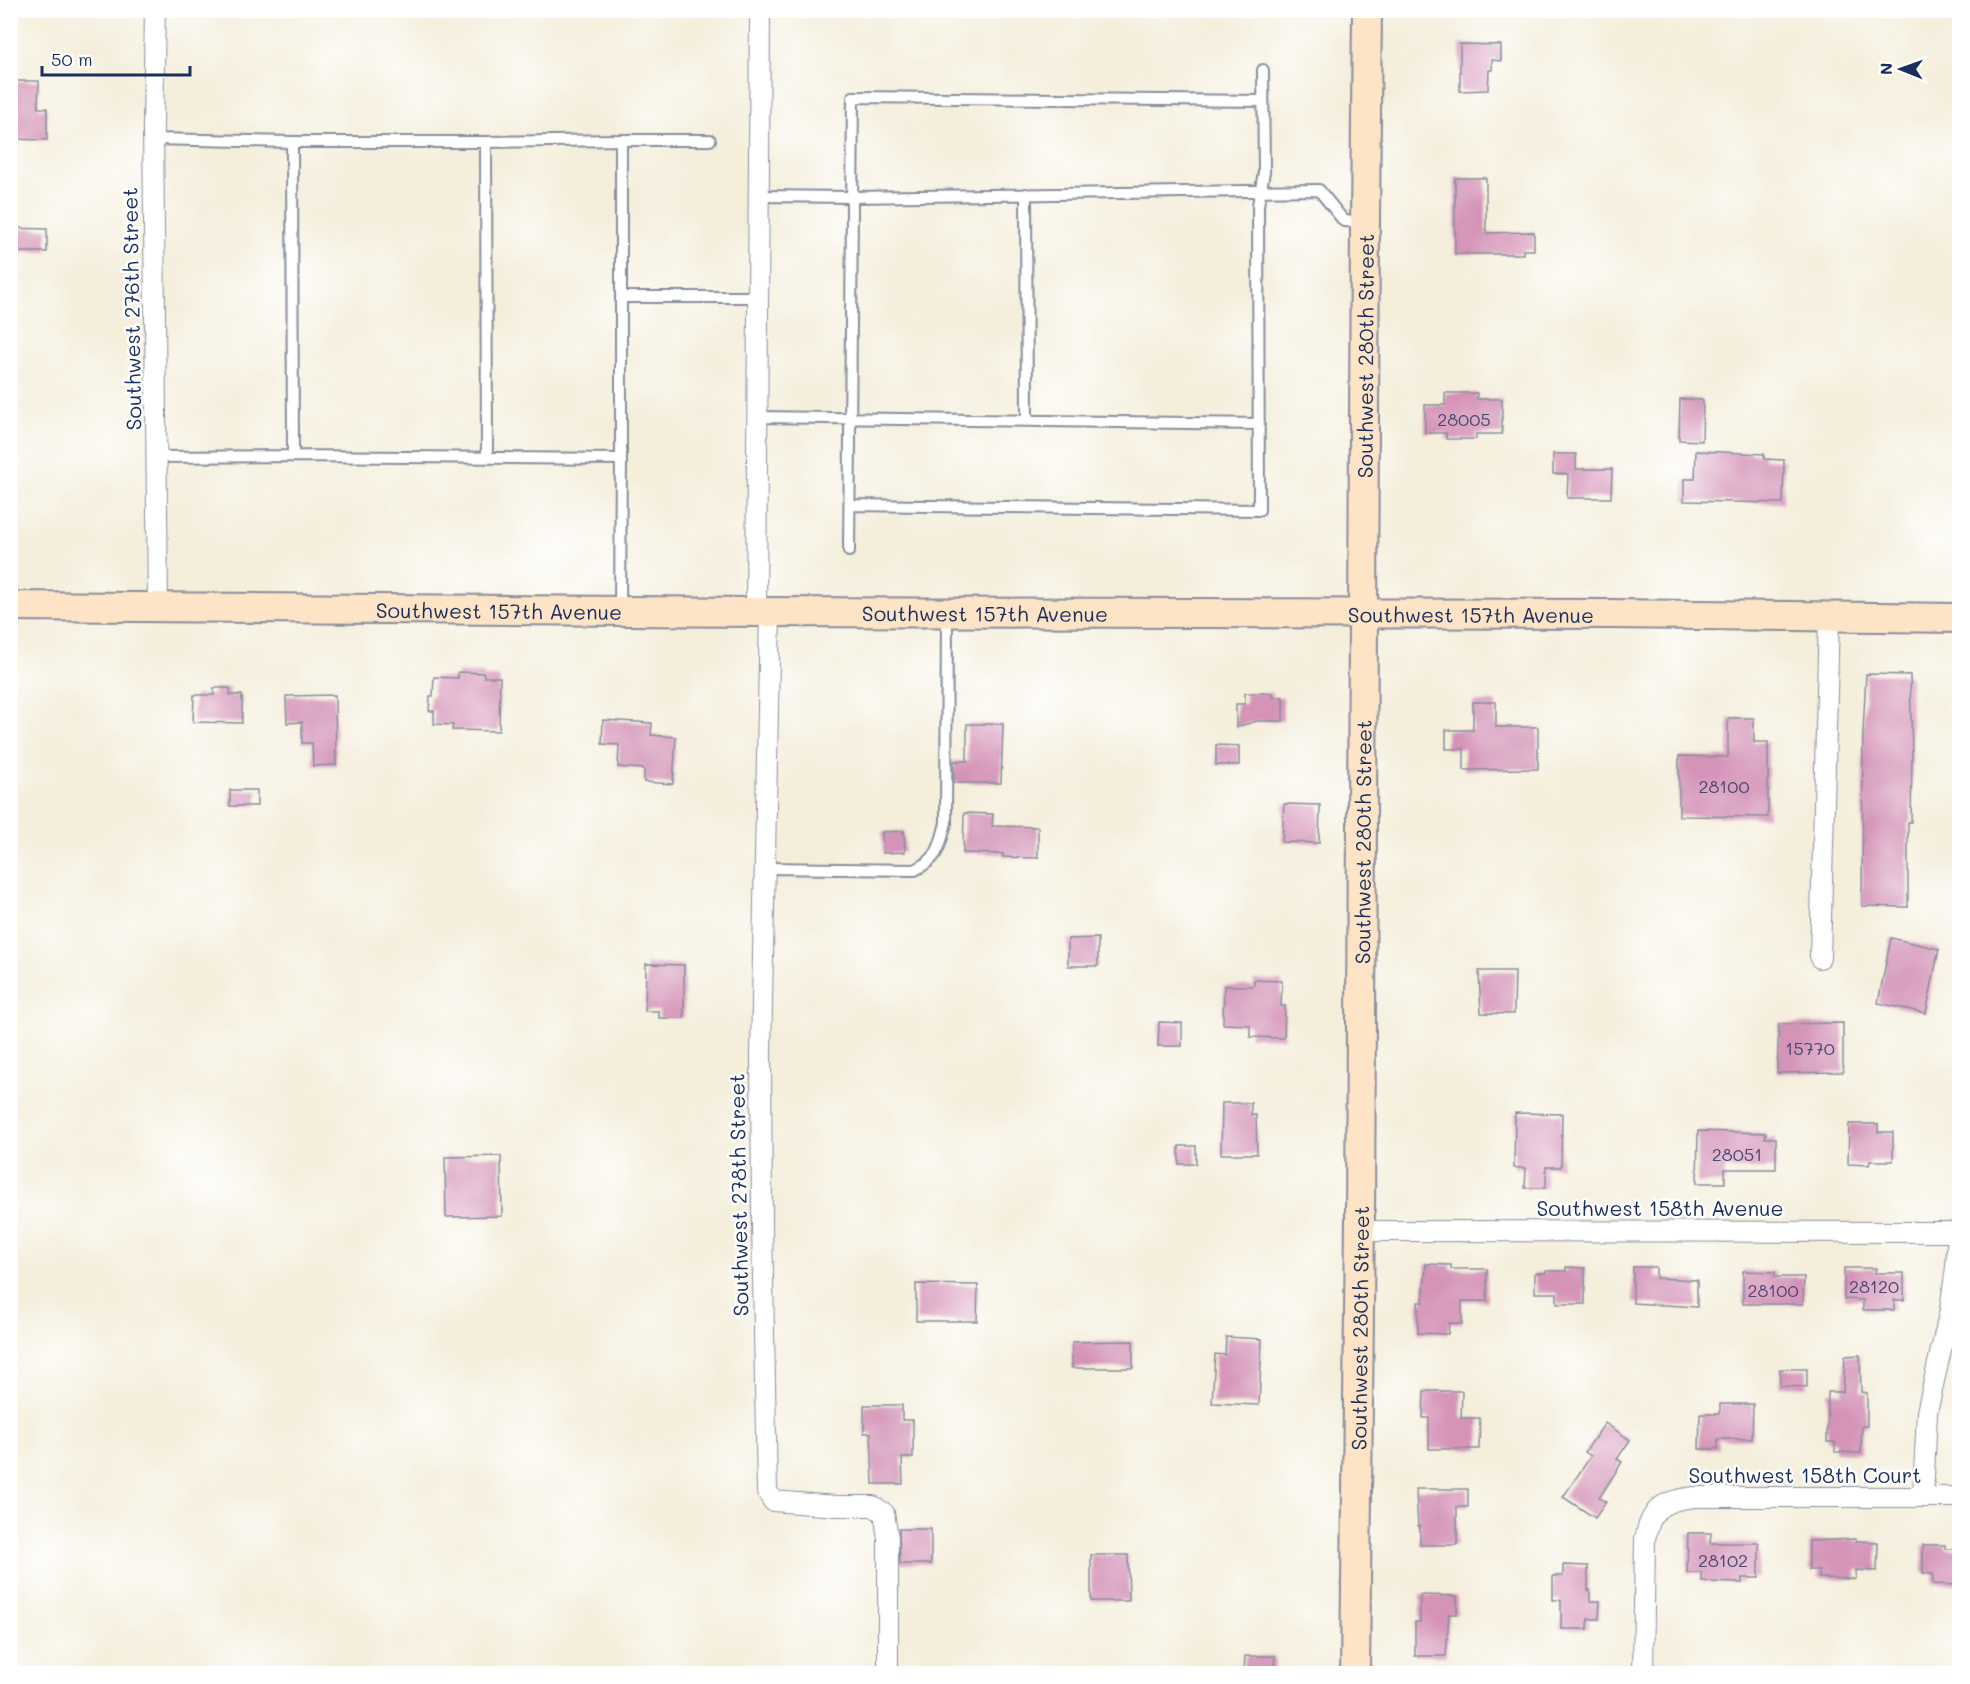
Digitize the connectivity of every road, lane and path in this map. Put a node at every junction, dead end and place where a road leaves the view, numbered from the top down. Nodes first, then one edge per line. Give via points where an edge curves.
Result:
1 (155, 10) edge
2 (760, 10) edge
3 (1367, 10) edge
4 (1263, 70) dead end
5 (1263, 101) junction
6 (153, 139) junction
7 (621, 140) junction
8 (710, 140) dead end
9 (292, 142) junction
10 (486, 142) junction
11 (1261, 190) junction
12 (1026, 194) junction
13 (759, 196) junction
14 (852, 197) junction
15 (1365, 222) junction
16 (621, 297) junction
17 (758, 297) junction
18 (758, 417) junction
19 (851, 418) junction
20 (1027, 420) junction
21 (1258, 424) junction
22 (293, 456) junction
23 (157, 457) junction
24 (487, 457) junction
25 (621, 459) junction
26 (850, 505) junction
27 (849, 551) dead end
28 (10, 606) edge
29 (158, 606) junction
30 (620, 610) junction
31 (763, 612) junction
32 (947, 612) junction
33 (1363, 613) junction
34 (1828, 616) junction
35 (1959, 618) edge
36 (766, 868) junction
37 (1820, 958) dead end
38 (1360, 1231) junction
39 (1959, 1232) edge
40 (1923, 1497) junction
41 (1959, 1497) edge
42 (888, 1674) edge
43 (1355, 1674) edge
44 (1643, 1674) edge

1 - 6 street, Southwest 276th Street
2 - 13 street, Southwest 278th Street
3 - 15 street, Southwest 280th Street
4 - 5 lane
5 - 11 lane
5 - 14 lane via 853,97
6 - 9 lane
6 - 23 street, Southwest 276th Street
7 - 8 lane
7 - 10 lane
7 - 16 lane
9 - 10 lane
9 - 22 lane
10 - 24 lane
11 - 12 lane
11 - 15 lane via 1319,190 1344,221
11 - 21 lane
12 - 14 lane
12 - 20 lane
13 - 14 lane
13 - 17 street, Southwest 278th Street
14 - 19 lane
15 - 33 street, Southwest 280th Street
16 - 17 lane
16 - 25 lane
17 - 18 street, Southwest 278th Street
18 - 19 lane
18 - 31 street, Southwest 278th Street
19 - 20 lane
19 - 26 lane
20 - 21 lane
21 - 26 lane via 1259,510
22 - 23 lane
22 - 24 lane
23 - 29 street, Southwest 276th Street
24 - 25 lane
25 - 30 lane
26 - 27 lane
28 - 29 street, Southwest 157th Avenue
29 - 30 street, Southwest 157th Avenue
30 - 31 street, Southwest 157th Avenue
31 - 32 street, Southwest 157th Avenue
31 - 36 street, Southwest 278th Street
32 - 33 street, Southwest 157th Avenue
32 - 36 lane via 946,823 931,862 915,870
33 - 34 street, Southwest 157th Avenue
33 - 38 street, Southwest 280th Street
34 - 35 street, Southwest 157th Avenue
34 - 37 street
36 - 42 street, Southwest 278th Street via 761,1052 767,1491 773,1501 873,1506 884,1513 888,1538
38 - 39 street, Southwest 158th Avenue
38 - 43 street, Southwest 280th Street
39 - 40 street via 1950,1310 1927,1412
40 - 41 street, Southwest 158th Court
40 - 44 street, Southwest 158th Court via 1696,1497 1670,1501 1655,1511 1645,1539

